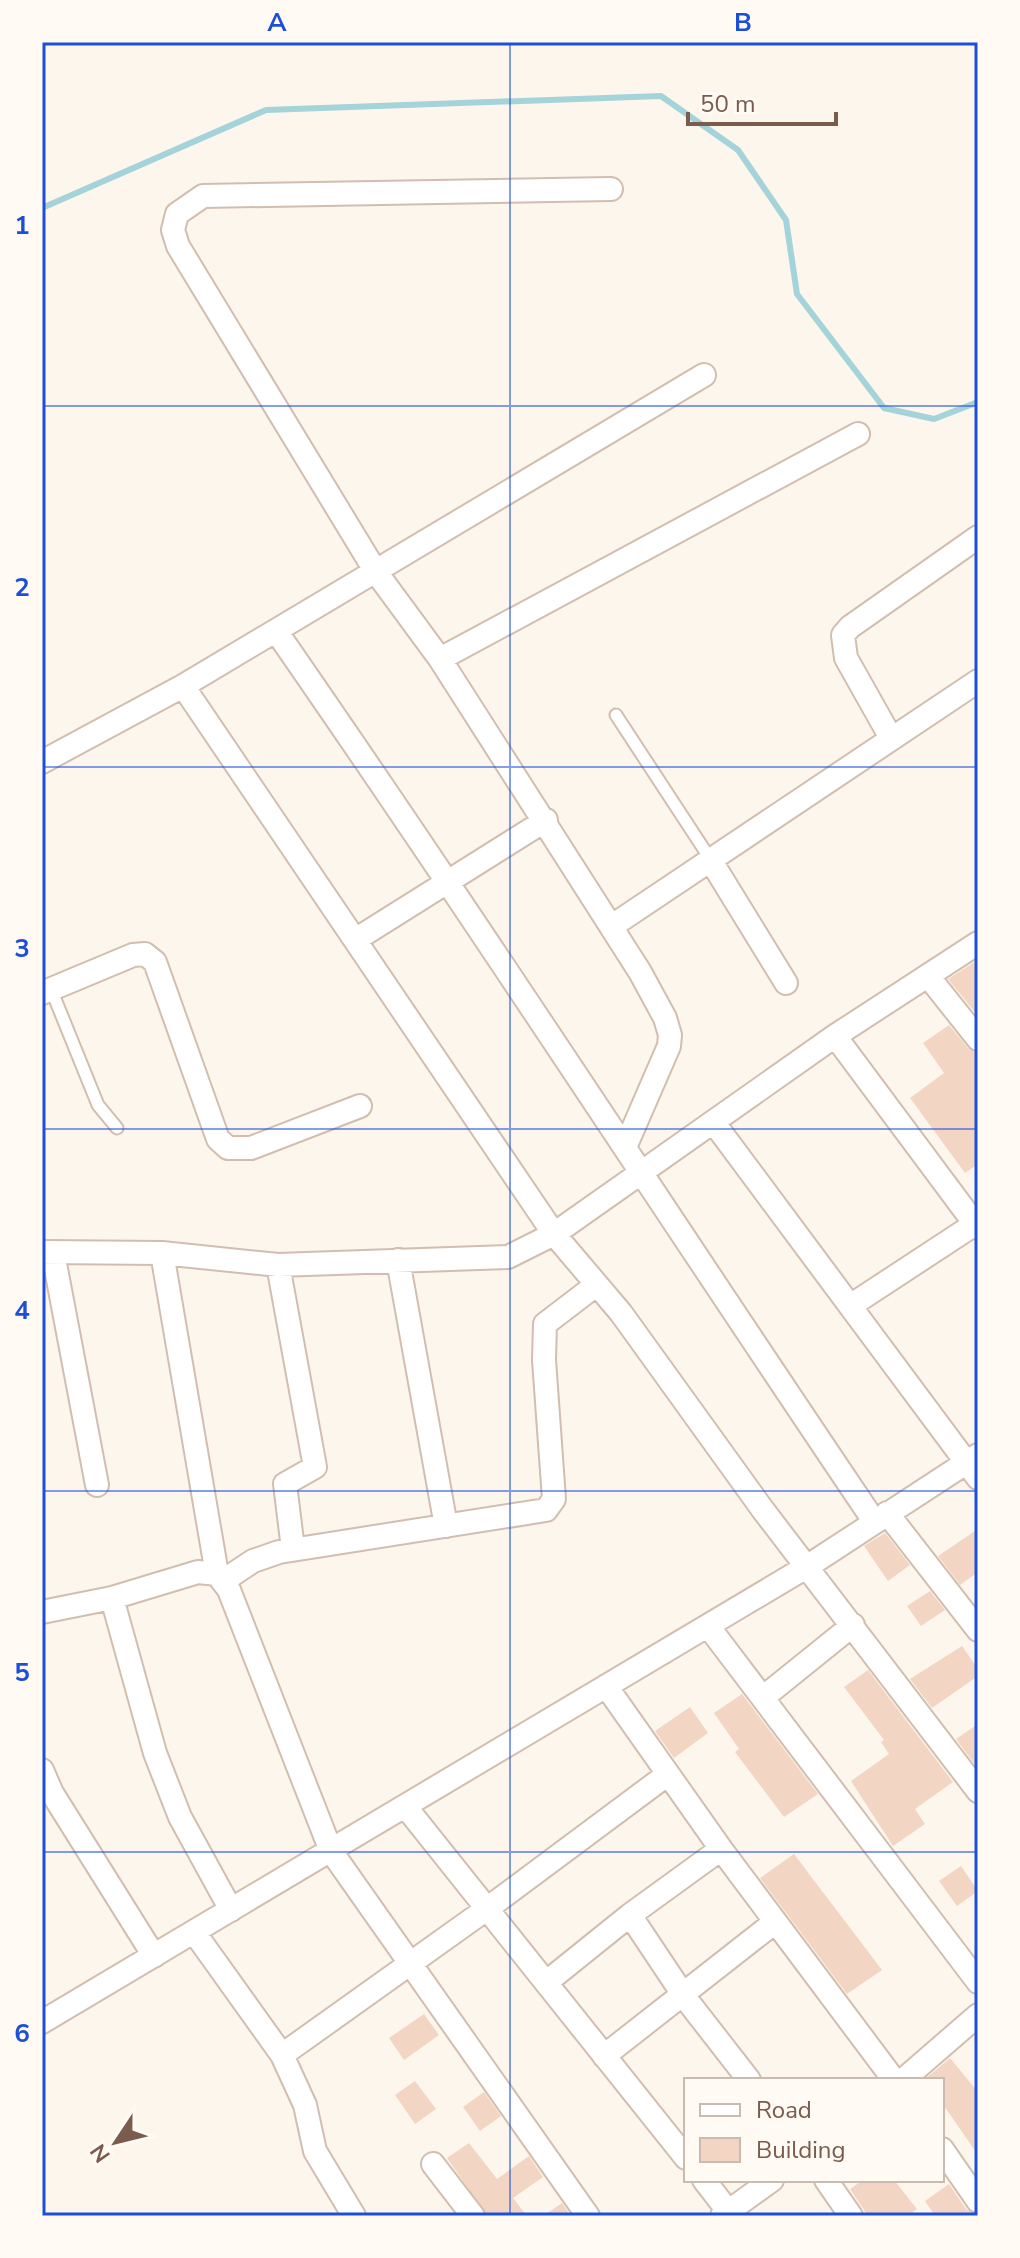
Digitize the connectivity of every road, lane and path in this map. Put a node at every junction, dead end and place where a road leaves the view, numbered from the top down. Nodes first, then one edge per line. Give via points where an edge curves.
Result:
1 (611, 189) dead end
2 (704, 375) dead end
3 (858, 434) dead end
4 (978, 537) edge
5 (376, 572) junction
6 (276, 631) junction
7 (440, 659) junction
8 (978, 681) edge
9 (183, 686) junction
10 (616, 715) dead end
11 (891, 738) junction
12 (42, 762) edge
13 (546, 820) junction
14 (711, 861) junction
15 (450, 882) junction
16 (612, 926) junction
17 (355, 940) junction
18 (978, 943) edge
19 (928, 976) junction
20 (786, 983) dead end
21 (46, 991) edge
22 (835, 1036) junction
23 (978, 1039) edge
24 (360, 1106) dead end
25 (714, 1123) junction
26 (117, 1128) dead end
27 (626, 1145) junction
28 (642, 1172) junction
29 (976, 1226) edge
30 (554, 1234) junction
31 (47, 1252) edge
32 (162, 1253) junction
33 (398, 1260) junction
34 (278, 1265) junction
35 (599, 1288) junction
36 (850, 1306) junction
37 (974, 1465) edge
38 (97, 1485) dead end
39 (880, 1517) junction
40 (446, 1526) junction
41 (286, 1551) junction
42 (808, 1566) junction
43 (220, 1578) junction
44 (112, 1598) junction
45 (42, 1612) edge
46 (853, 1625) junction
47 (978, 1630) edge
48 (694, 1635) junction
49 (606, 1686) junction
50 (765, 1696) junction
51 (42, 1770) edge
52 (668, 1774) junction
53 (978, 1791) edge
54 (405, 1806) junction
55 (721, 1849) junction
56 (331, 1851) junction
57 (488, 1908) junction
58 (231, 1910) junction
59 (630, 1915) junction
60 (775, 1922) junction
61 (194, 1932) junction
62 (154, 1956) junction
63 (409, 1966) junction
64 (548, 1981) junction
65 (978, 1982) edge
66 (683, 1995) junction
67 (978, 2015) edge
68 (42, 2022) edge
69 (282, 2055) junction
70 (604, 2056) junction
71 (747, 2078) edge
72 (892, 2078) edge
73 (905, 2078) edge
74 (944, 2152) edge
75 (684, 2156) edge
76 (433, 2164) dead end
77 (705, 2182) edge
78 (769, 2182) edge
79 (827, 2182) edge
80 (978, 2201) edge
81 (727, 2214) edge
82 (354, 2216) edge
83 (473, 2216) edge
84 (588, 2216) edge
85 (851, 2216) edge

1 - 5 street via 203,196 177,214 173,230 178,246
2 - 5 street
3 - 7 street
4 - 11 street via 843,635 846,658
5 - 6 street
5 - 7 street
6 - 9 street
6 - 15 street
7 - 13 street
8 - 11 street
9 - 12 street
9 - 17 street
10 - 14 lane
11 - 14 street
13 - 15 street
13 - 16 street
14 - 16 street
14 - 20 street
15 - 17 street
15 - 27 street
16 - 27 street via 670,1035 660,1072
17 - 30 street
18 - 19 street
19 - 22 street
19 - 23 street
21 - 24 street via 133,955 145,954 155,962 218,1139 228,1148 251,1148
21 - 26 lane via 98,1105
22 - 25 street
22 - 29 street
25 - 28 street
25 - 36 street
27 - 28 street
28 - 30 street
28 - 39 street via 663,1210
29 - 36 street
30 - 33 street via 508,1257
30 - 35 street
31 - 32 street
31 - 38 street
32 - 34 street
32 - 43 street
33 - 34 street
33 - 40 street
34 - 41 street via 315,1467 285,1484
35 - 40 street via 545,1324 551,1506 538,1513
35 - 42 street
36 - 37 street
37 - 39 street
39 - 42 street
39 - 47 street
40 - 41 street
41 - 43 street
42 - 46 street
42 - 48 street
43 - 44 street via 198,1572
43 - 56 street
44 - 45 street
44 - 58 street via 155,1753 180,1817
46 - 50 street
46 - 53 street
48 - 49 street
48 - 50 street
49 - 52 street
49 - 54 street
50 - 65 street
51 - 62 street
52 - 55 street
52 - 57 street
54 - 56 street
54 - 57 street
55 - 59 street
55 - 60 street
56 - 58 street
56 - 63 street
57 - 63 street
57 - 64 street
58 - 61 street
59 - 64 street
59 - 66 street
60 - 66 street
60 - 72 street
61 - 62 street
61 - 69 street
62 - 68 street
63 - 69 street
63 - 84 street
64 - 70 street
66 - 70 street
66 - 71 street
67 - 73 street
69 - 82 street via 305,2105 315,2151
70 - 75 street
74 - 80 street
76 - 83 street
77 - 81 street
78 - 81 street
79 - 85 street

